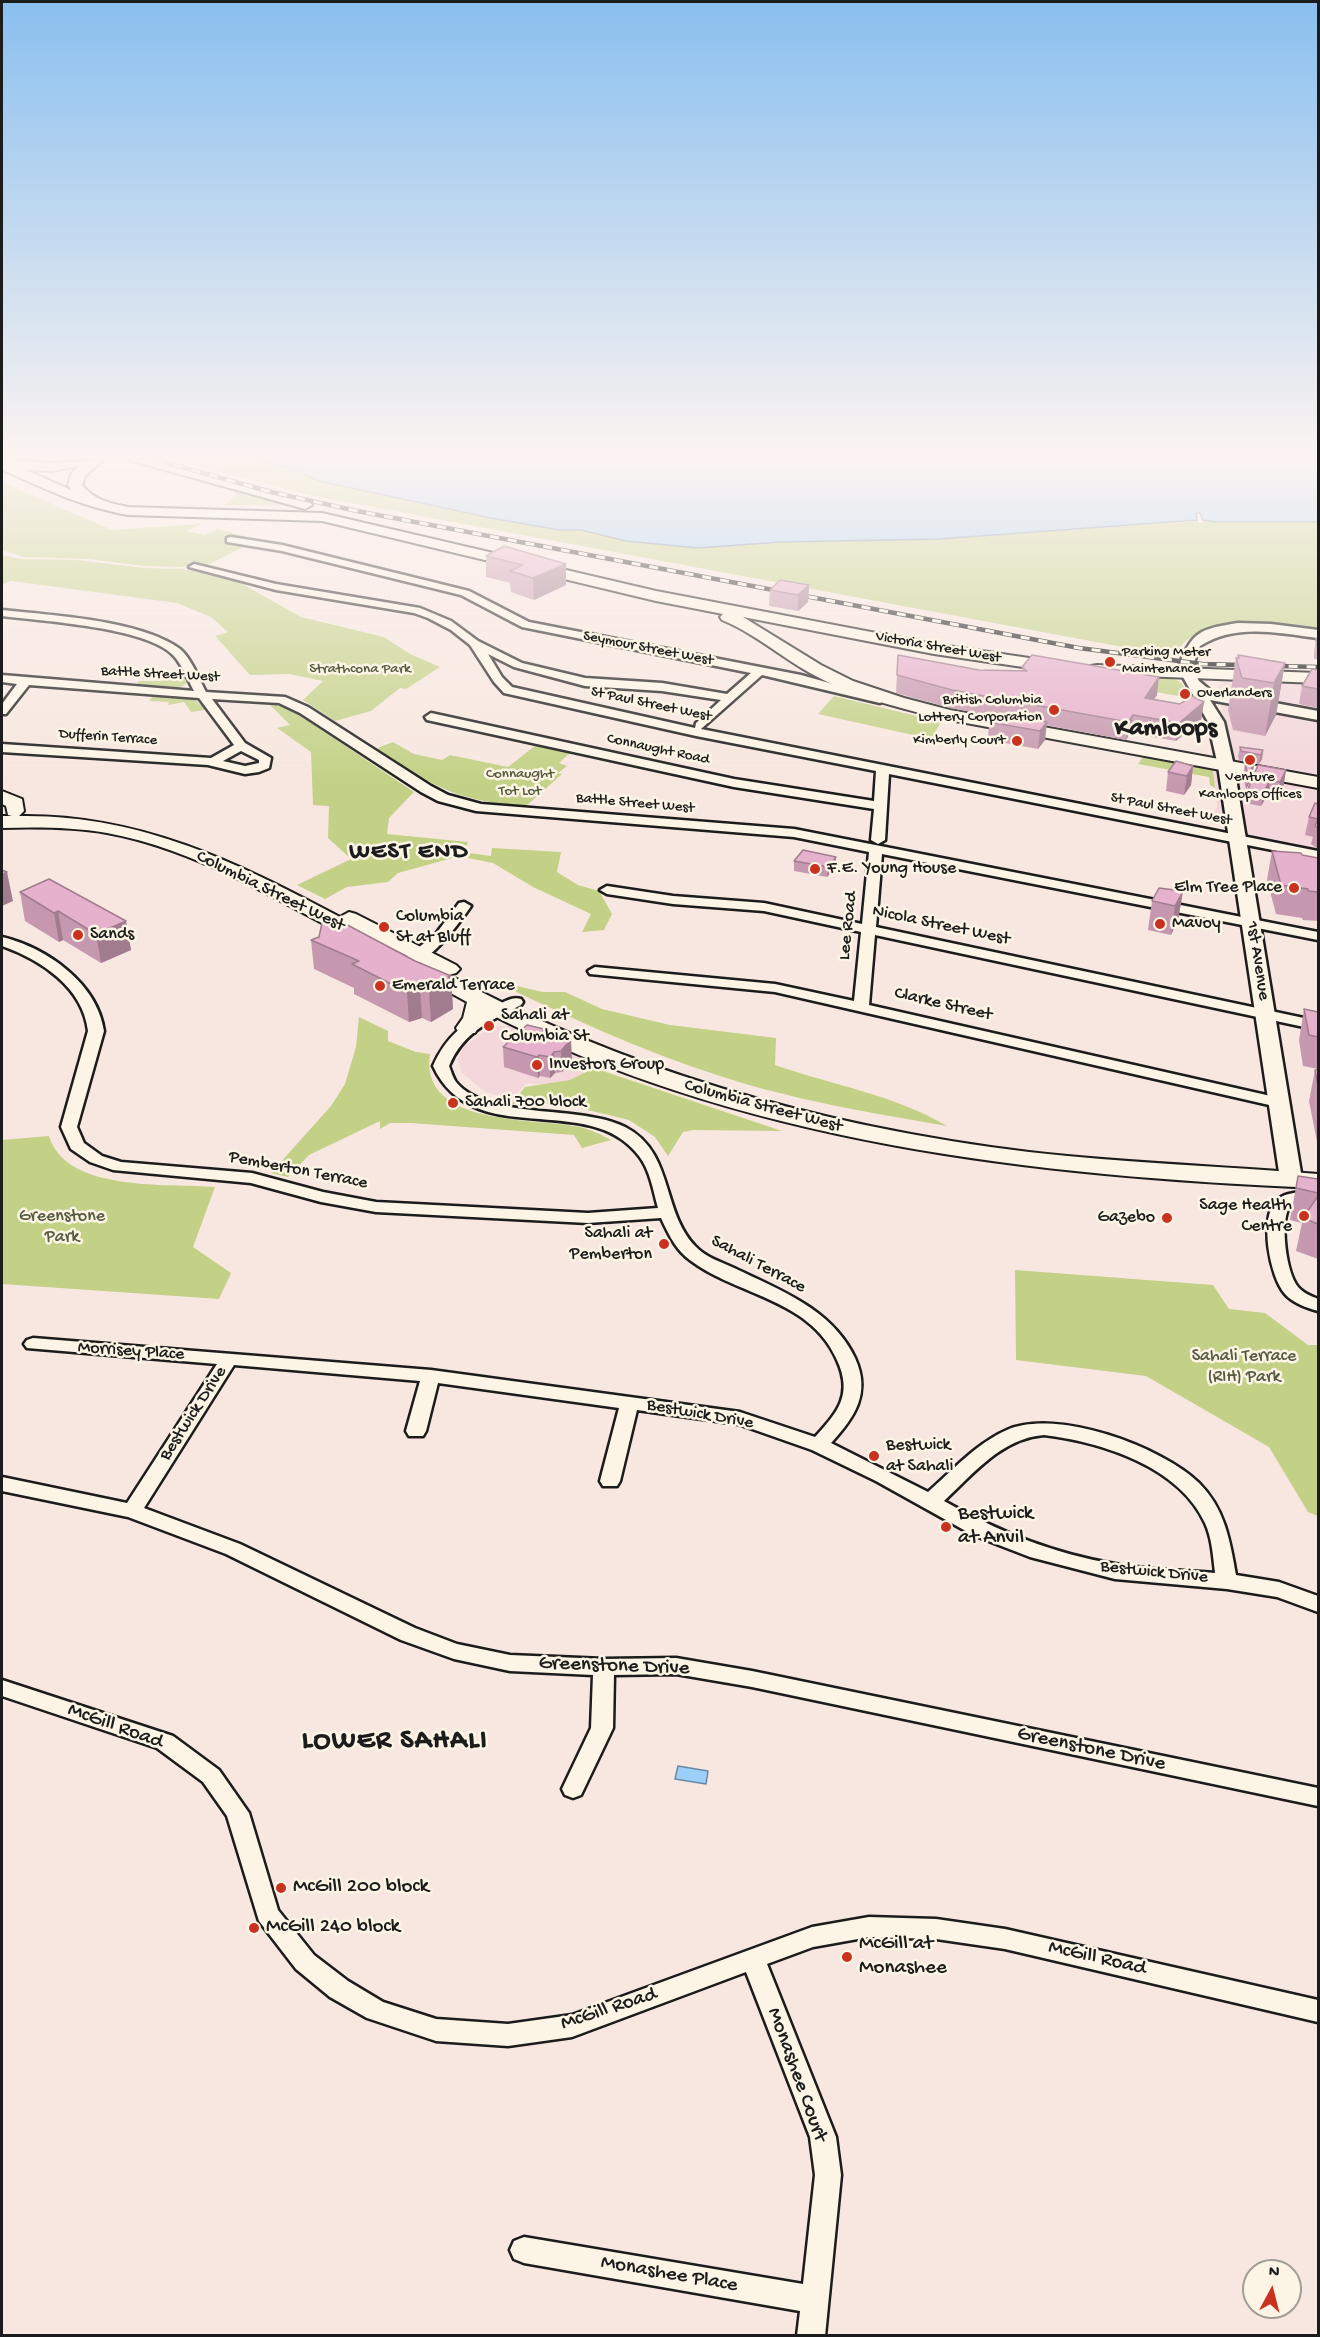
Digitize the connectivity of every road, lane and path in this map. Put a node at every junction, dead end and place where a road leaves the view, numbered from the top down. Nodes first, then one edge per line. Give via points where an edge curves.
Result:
1 (202, 569) edge
2 (368, 569) edge
3 (546, 569) edge
4 (657, 596) junction
5 (2, 613) edge
6 (1318, 634) edge
7 (876, 637) junction
8 (474, 643) junction
9 (802, 661) junction
10 (759, 671) junction
11 (1192, 672) junction
12 (1318, 678) edge
13 (2, 679) edge
14 (25, 682) junction
15 (500, 684) junction
16 (202, 694) junction
17 (729, 698) junction
18 (895, 702) junction
19 (1210, 702) junction
20 (2, 711) edge
21 (1318, 715) edge
22 (431, 717) dead end
23 (700, 726) junction
24 (242, 746) junction
25 (2, 748) edge
26 (796, 751) junction
27 (831, 757) junction
28 (212, 762) junction
29 (1226, 766) junction
30 (883, 768) junction
31 (1318, 783) edge
32 (879, 806) junction
33 (4, 812) edge
34 (1238, 840) junction
35 (877, 845) junction
36 (1318, 855) edge
37 (607, 890) dead end
38 (464, 906) dead end
39 (1250, 922) junction
40 (868, 930) junction
41 (1318, 936) edge
42 (2, 941) edge
43 (414, 958) junction
44 (595, 970) dead end
45 (478, 1000) junction
46 (508, 1006) junction
47 (861, 1007) junction
48 (1265, 1015) junction
49 (1318, 1026) edge
50 (467, 1028) junction
51 (1278, 1102) junction
52 (1318, 1173) edge
53 (1291, 1174) junction
54 (1318, 1181) edge
55 (1318, 1201) edge
56 (667, 1212) junction
57 (1318, 1305) edge
58 (33, 1344) dead end
59 (229, 1359) junction
60 (431, 1376) junction
61 (630, 1402) junction
62 (416, 1431) dead end
63 (819, 1445) junction
64 (610, 1481) dead end
65 (2, 1484) edge
66 (929, 1503) junction
67 (132, 1511) junction
68 (1227, 1581) junction
69 (1318, 1604) edge
70 (604, 1667) junction
71 (2, 1688) edge
72 (573, 1789) dead end
73 (1318, 1797) edge
74 (753, 1959) junction
75 (1318, 2011) edge
76 (524, 2250) dead end
77 (815, 2300) junction
78 (811, 2336) edge

1 - 8 street via 276,587 416,610 435,616
2 - 10 street, Seymour Street West via 465,593 526,626
3 - 4 main road, Victoria Street West
4 - 7 main road, Victoria Street West
4 - 9 main road, Seymour Street West via 734,619
5 - 16 street via 85,623 147,636 177,652
6 - 11 street via 1268,628 1231,630 1198,641 1191,648
7 - 9 main road via 815,629 789,632 783,642
7 - 11 main road, Victoria Street West via 1076,669
8 - 15 street
8 - 17 street via 518,665 585,682 662,687
9 - 18 main road, Seymour Street West via 846,684
10 - 17 street
10 - 18 street, Seymour Street West
11 - 12 main road, Victoria Street West
11 - 19 street, 1st Avenue via 1201,700
13 - 14 street, Battle Street West
14 - 16 street, Battle Street West
14 - 20 street
15 - 23 street, St Paul Street West
15 - 26 street, St Paul Street West via 508,690 603,712
16 - 24 street
16 - 35 street, Battle Street West via 268,698 293,704 426,789 481,808 794,832
17 - 23 street
18 - 29 main road, Seymour Street West
19 - 21 street
19 - 29 street, 1st Avenue
22 - 32 street, Connaught Road via 734,783
23 - 26 street, St Paul Street West
24 - 28 street
24 - 28 street, Dufferin Terrace via 265,758 265,765 261,769
25 - 28 street, Dufferin Terrace
26 - 27 street, St Paul Street West
27 - 30 street, St Paul Street West
27 - 34 street, St Paul Street West via 878,761 1208,828
29 - 31 main road, Seymour Street West
29 - 34 street, 1st Avenue
30 - 32 street, Lee Road
30 - 34 street, St Paul Street West
32 - 35 street, Lee Road
33 - 43 main road, Columbia Street West via 96,816 153,830 249,870
34 - 36 street
34 - 39 street, 1st Avenue
35 - 39 street, Battle Street West
35 - 40 street, Lee Road
37 - 40 street, Nicola Street West via 764,907
38 - 43 street via 440,938
39 - 41 street, Battle Street West
39 - 48 street, 1st Avenue
40 - 47 street, Lee Road
40 - 48 street, Nicola Street West
42 - 56 street, Pemberton Terrace via 59,971 93,1009 96,1031 69,1127 76,1146 96,1159 119,1167 252,1178 376,1207 588,1218
43 - 45 main road, Columbia Street West
43 - 46 main road, Columbia Street West
44 - 47 street, Clarke Street via 775,988
45 - 46 main road, Columbia Street West
45 - 50 main road
46 - 50 street, Sahali Terrace
46 - 53 main road, Columbia Street West via 583,1049 673,1083 836,1127 1040,1160
47 - 51 street, Clarke Street
48 - 49 street, Nicola Street West
48 - 51 street, 1st Avenue
50 - 56 street, Sahali Terrace via 447,1047 441,1066 450,1085 476,1103 495,1109 585,1118 621,1131 654,1162
51 - 53 street, 1st Avenue
52 - 53 main road
53 - 54 main road
55 - 57 street via 1287,1201 1274,1218 1276,1246 1287,1285 1297,1296
56 - 63 street, Sahali Terrace via 690,1251 795,1306 817,1320 843,1347 853,1376 852,1394 848,1410
58 - 59 street, Morrisey Place
59 - 60 street, Bestwick Drive
59 - 67 street, Bestwick Drive
60 - 61 street, Bestwick Drive
60 - 62 street
61 - 63 street, Bestwick Drive via 740,1418
61 - 64 street
63 - 66 street, Bestwick Drive
65 - 67 street, Greenstone Drive
66 - 68 street, Bestwick Drive via 1005,1541 1068,1562 1115,1572
66 - 68 street via 1010,1436 1048,1429 1084,1435 1168,1471 1192,1488 1217,1527
67 - 70 street, Greenstone Drive via 233,1549 408,1634 454,1651 510,1662
68 - 69 street, Bestwick Drive via 1279,1590
70 - 72 street via 602,1728
70 - 73 street, Greenstone Drive via 676,1666 752,1679
71 - 74 street, McGill Road via 165,1742 211,1776 238,1813 267,1914 305,1962 339,1989 376,2010 436,2030 508,2035 572,2026
74 - 75 street, McGill Road via 812,1937 869,1927 936,1929 1094,1957
74 - 77 street, Monashee Court via 823,2137 828,2175
76 - 77 street, Monashee Place
77 - 78 street, Monashee Court

